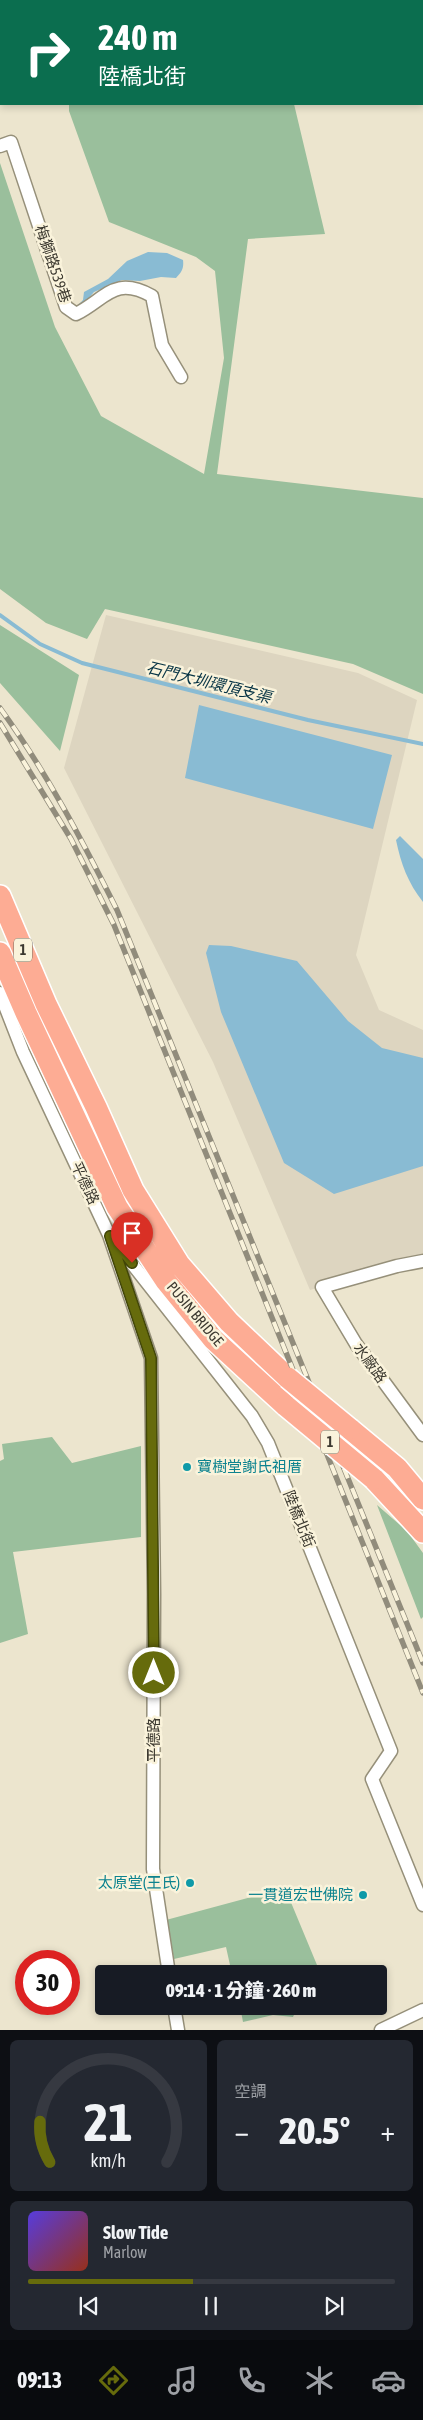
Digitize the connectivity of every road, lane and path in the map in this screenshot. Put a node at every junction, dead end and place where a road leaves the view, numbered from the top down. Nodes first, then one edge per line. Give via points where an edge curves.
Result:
1 (0, 146) edge
2 (181, 377) dead end
3 (1, 901) edge
4 (0, 953) edge
5 (0, 993) edge
6 (110, 1236) junction
7 (423, 1261) edge
8 (423, 1435) edge
9 (423, 1500) edge
10 (423, 1532) edge
11 (423, 1905) edge
12 (168, 1965) edge
13 (423, 2010) edge
14 (176, 2015) edge
15 (178, 2030) edge
16 (381, 2030) edge

1 - 2 street, 梅獅路539巷 via 11,142 66,307 76,314 113,289 138,288 152,296 162,345
3 - 9 main road, PUSIN BRIDGE / 1, bridge via 133,1190 179,1264 229,1322 288,1378 397,1468
4 - 10 main road, PUSIN BRIDGE / 1, bridge via 117,1207 160,1273 213,1339 286,1406 374,1478
5 - 6 street, 平德路 via 23,1052
6 - 11 street, 陸橋北街 via 241,1400 268,1444 392,1751 372,1779
6 - 12 street, 平德路 via 151,1358 153,1869
7 - 8 street, 水廠路 via 322,1287 356,1344
13 - 16 street
14 - 15 street

